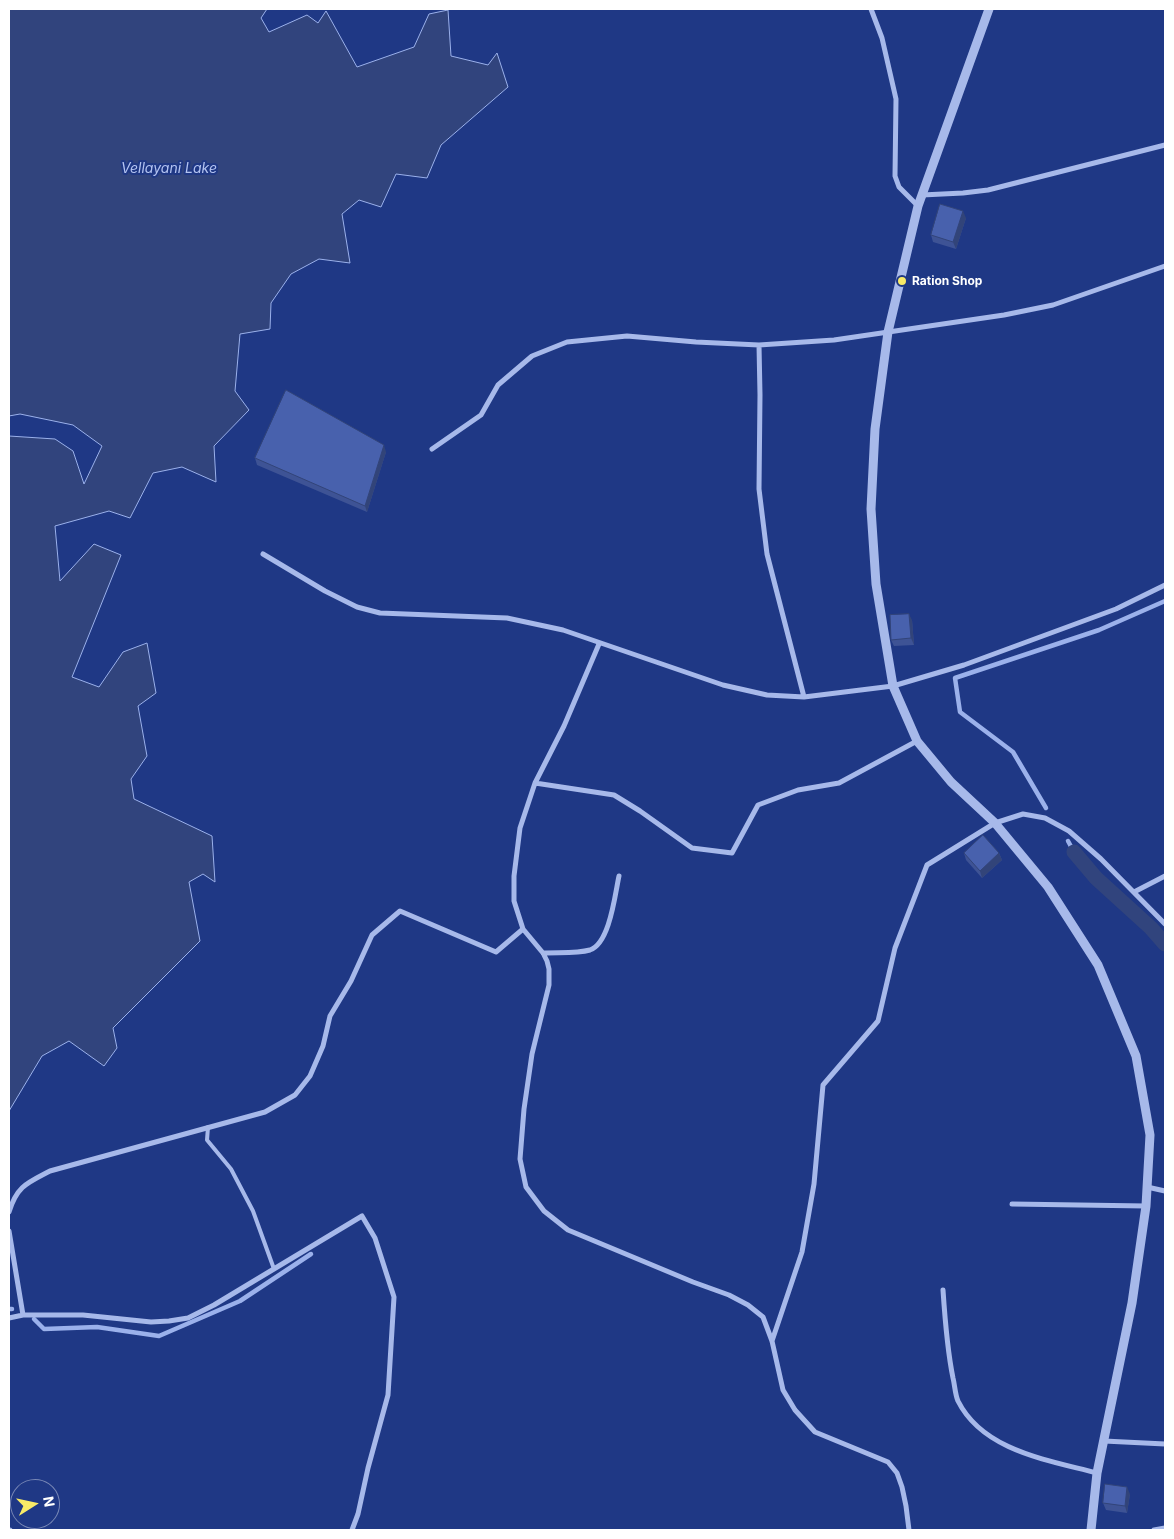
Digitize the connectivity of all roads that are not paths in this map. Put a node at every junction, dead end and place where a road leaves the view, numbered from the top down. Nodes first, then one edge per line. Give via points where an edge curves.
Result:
1 (871, 9) edge
2 (989, 9) edge
3 (1165, 145) edge
4 (922, 195) junction
5 (918, 206) junction
6 (1165, 266) edge
7 (888, 332) junction
8 (759, 345) junction
9 (432, 449) dead end
10 (263, 554) dead end
11 (1165, 586) edge
12 (599, 644) junction
13 (893, 686) junction
14 (804, 697) junction
15 (917, 741) junction
16 (535, 783) junction
17 (995, 823) junction
18 (619, 876) dead end
19 (1165, 876) edge
20 (1134, 892) junction
21 (1165, 924) edge
22 (523, 929) junction
23 (543, 952) junction
24 (208, 1127) junction
25 (1147, 1186) junction
26 (1165, 1191) edge
27 (1012, 1204) dead end
28 (1146, 1206) junction
29 (9, 1212) edge
30 (9, 1231) edge
31 (274, 1269) junction
32 (943, 1290) dead end
33 (23, 1316) junction
34 (9, 1318) edge
35 (772, 1341) junction
36 (1104, 1441) junction
37 (1165, 1444) edge
38 (1097, 1473) junction
39 (1165, 1528) edge
40 (352, 1530) edge
41 (909, 1530) edge
42 (1091, 1530) edge
43 (1154, 1530) edge

1 - 5 street via 882,38 896,99 895,176 900,187
2 - 4 street
3 - 4 street via 988,190
4 - 5 street
5 - 7 street
6 - 7 street via 1053,305
7 - 8 street via 834,340
7 - 13 street via 875,429 870,509 876,584
8 - 9 street via 627,336 567,342 532,356 498,385 481,415
8 - 14 street via 759,489 767,554
10 - 12 street via 357,607 380,613 507,618 563,630
11 - 13 street via 1116,609 964,666
12 - 14 street via 723,685 767,695
12 - 16 street via 564,726
13 - 14 street
13 - 15 street
15 - 16 street via 840,783 798,790 758,805 732,853 692,848 640,810 614,796
15 - 17 street via 951,782
16 - 22 street via 520,828 514,876 514,901
17 - 20 street via 1023,814 1045,818 1069,831
17 - 25 street via 1048,887 1098,965 1132,1046 1150,1135
17 - 35 street via 927,865 895,948 878,1021 823,1085 814,1184 802,1252
18 - 23 street via 607,929 596,947 577,952
19 - 20 street
20 - 21 street
22 - 23 street
22 - 24 street via 496,952 400,911 372,935 351,981 330,1016 323,1046 310,1076 295,1095 266,1112
23 - 35 street via 549,968 549,985 532,1054 524,1109 520,1159 526,1187 544,1211 568,1230 748,1305 763,1317
24 - 29 street via 50,1171 24,1185 13,1198
24 - 31 lane via 207,1140 232,1169 249,1202
25 - 26 street
25 - 28 street
27 - 28 street
28 - 36 street via 1132,1303
30 - 33 street
31 - 33 street via 214,1305 188,1318 169,1322 83,1315
31 - 40 street via 362,1216 375,1238 394,1297 388,1395
32 - 38 street via 949,1358 958,1399 970,1420 995,1440 1030,1455
33 - 34 street
35 - 41 street via 783,1390 795,1410 815,1432 888,1462 897,1473
36 - 37 street
36 - 38 street
38 - 42 street
39 - 43 street

